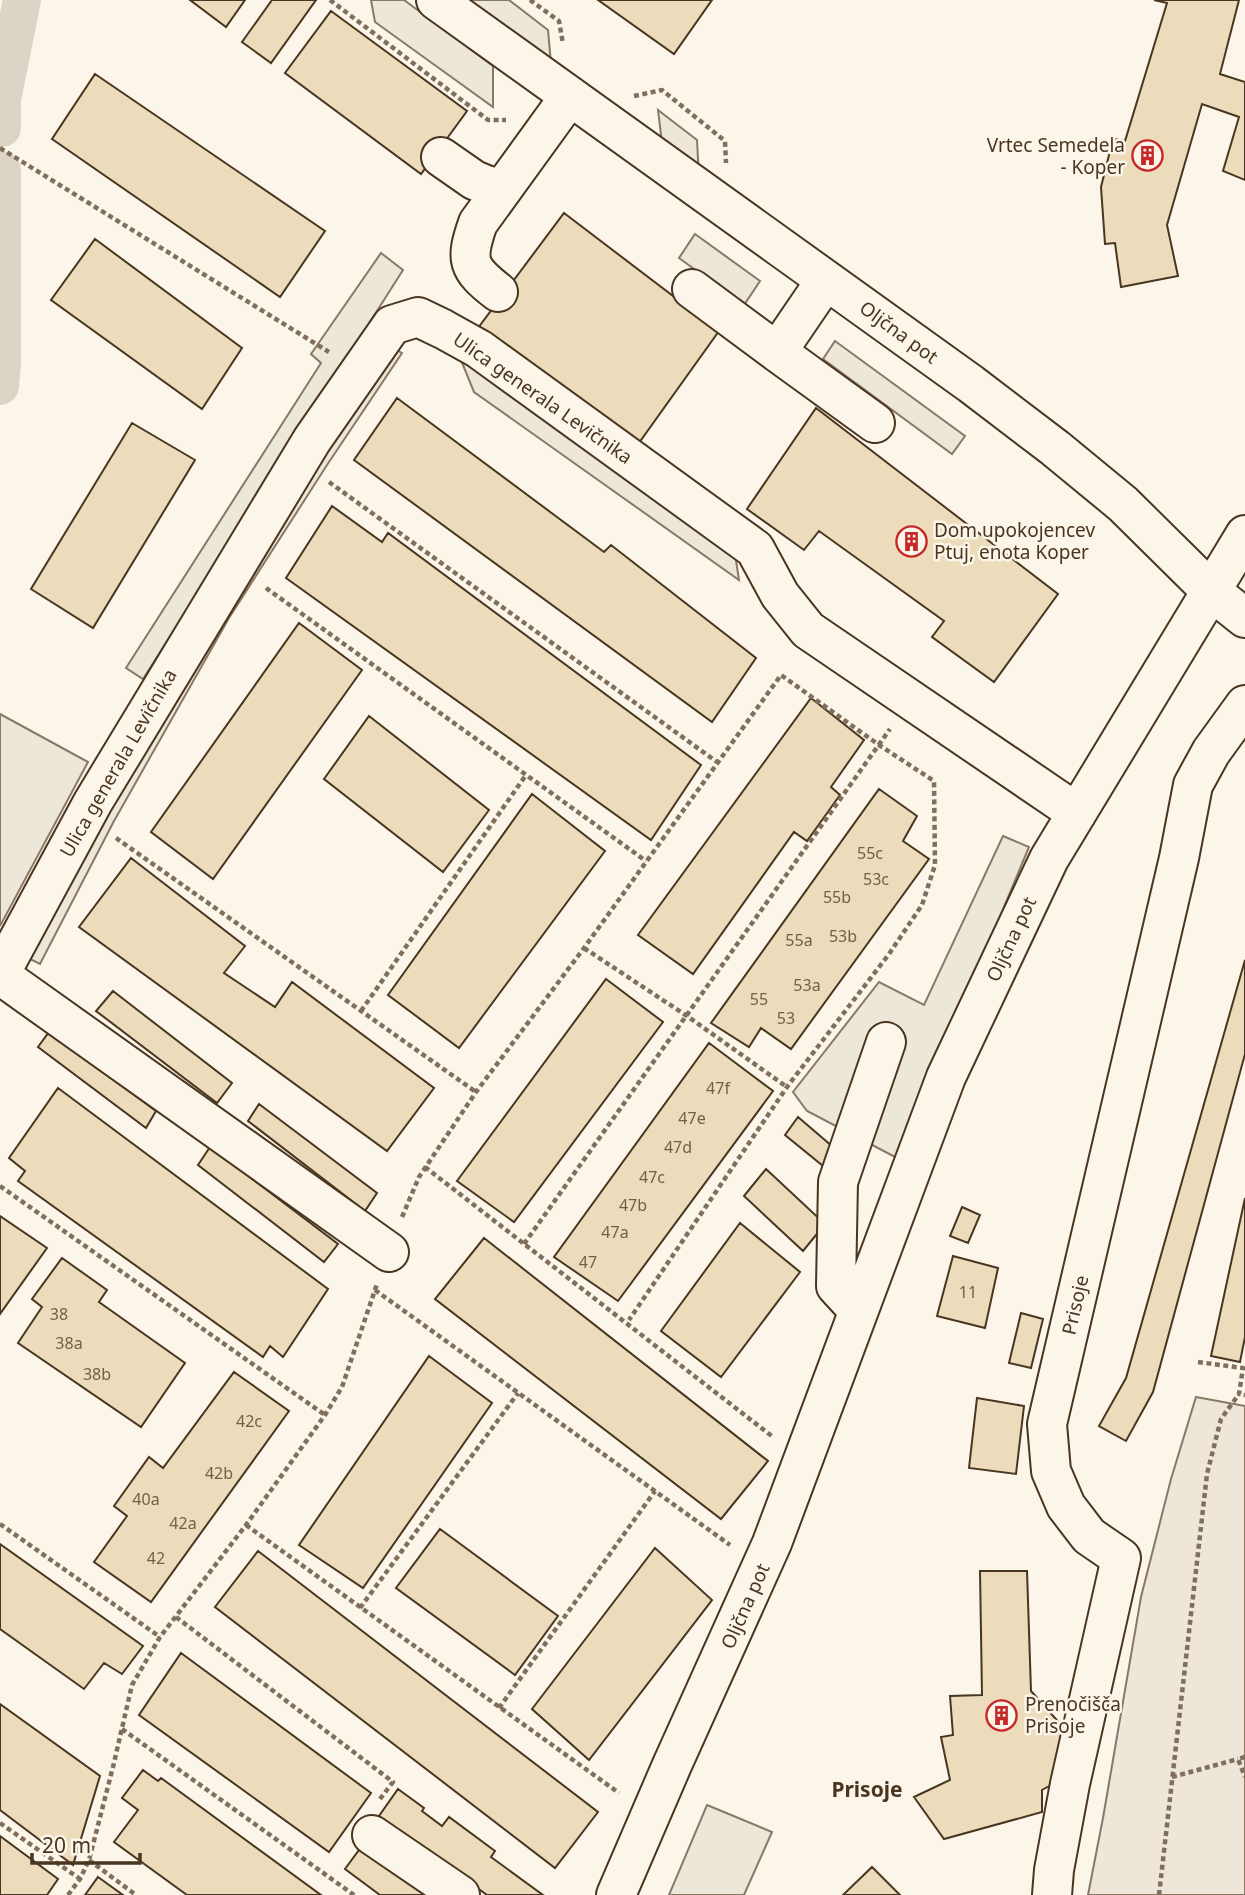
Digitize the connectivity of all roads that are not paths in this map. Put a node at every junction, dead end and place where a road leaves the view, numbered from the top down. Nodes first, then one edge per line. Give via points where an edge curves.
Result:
1 (436, 0) edge
2 (561, 108) junction
3 (441, 157) dead end
4 (505, 185) junction
5 (827, 280) junction
6 (692, 289) dead end
7 (498, 292) dead end
8 (777, 352) junction
9 (875, 423) dead end
10 (1245, 535) edge
11 (1211, 591) junction
12 (1245, 618) edge
13 (1245, 705) edge
14 (1077, 813) junction
15 (0, 974) edge
16 (886, 1042) dead end
17 (389, 1252) dead end
18 (858, 1310) junction
19 (372, 1835) road end
20 (460, 1895) edge
21 (616, 1895) edge
22 (1052, 1895) edge

1 - 2 street, Oljčna pot
2 - 4 street
2 - 5 street, Oljčna pot
3 - 4 street via 474,180 491,187
4 - 7 street via 478,223 471,244 474,272
5 - 8 street
5 - 11 street, Oljčna pot via 1055,448 1123,504
6 - 8 street
8 - 9 street
10 - 11 street, Oljčna pot
11 - 12 street
11 - 14 street, Oljčna pot
13 - 22 street, Prisoje via 1193,785 1047,1424 1051,1471 1066,1506 1089,1536 1121,1558 1070,1784
14 - 15 street, Ulica generala Levičnika via 808,629 780,595 755,548 479,349 418,317 392,325 299,460 86,816
14 - 18 street, Oljčna pot via 1049,859 946,1077
15 - 17 street, Ulica generala Levičnika
16 - 18 street via 838,1182 836,1286
18 - 21 street, Oljčna pot via 762,1568
19 - 20 street

